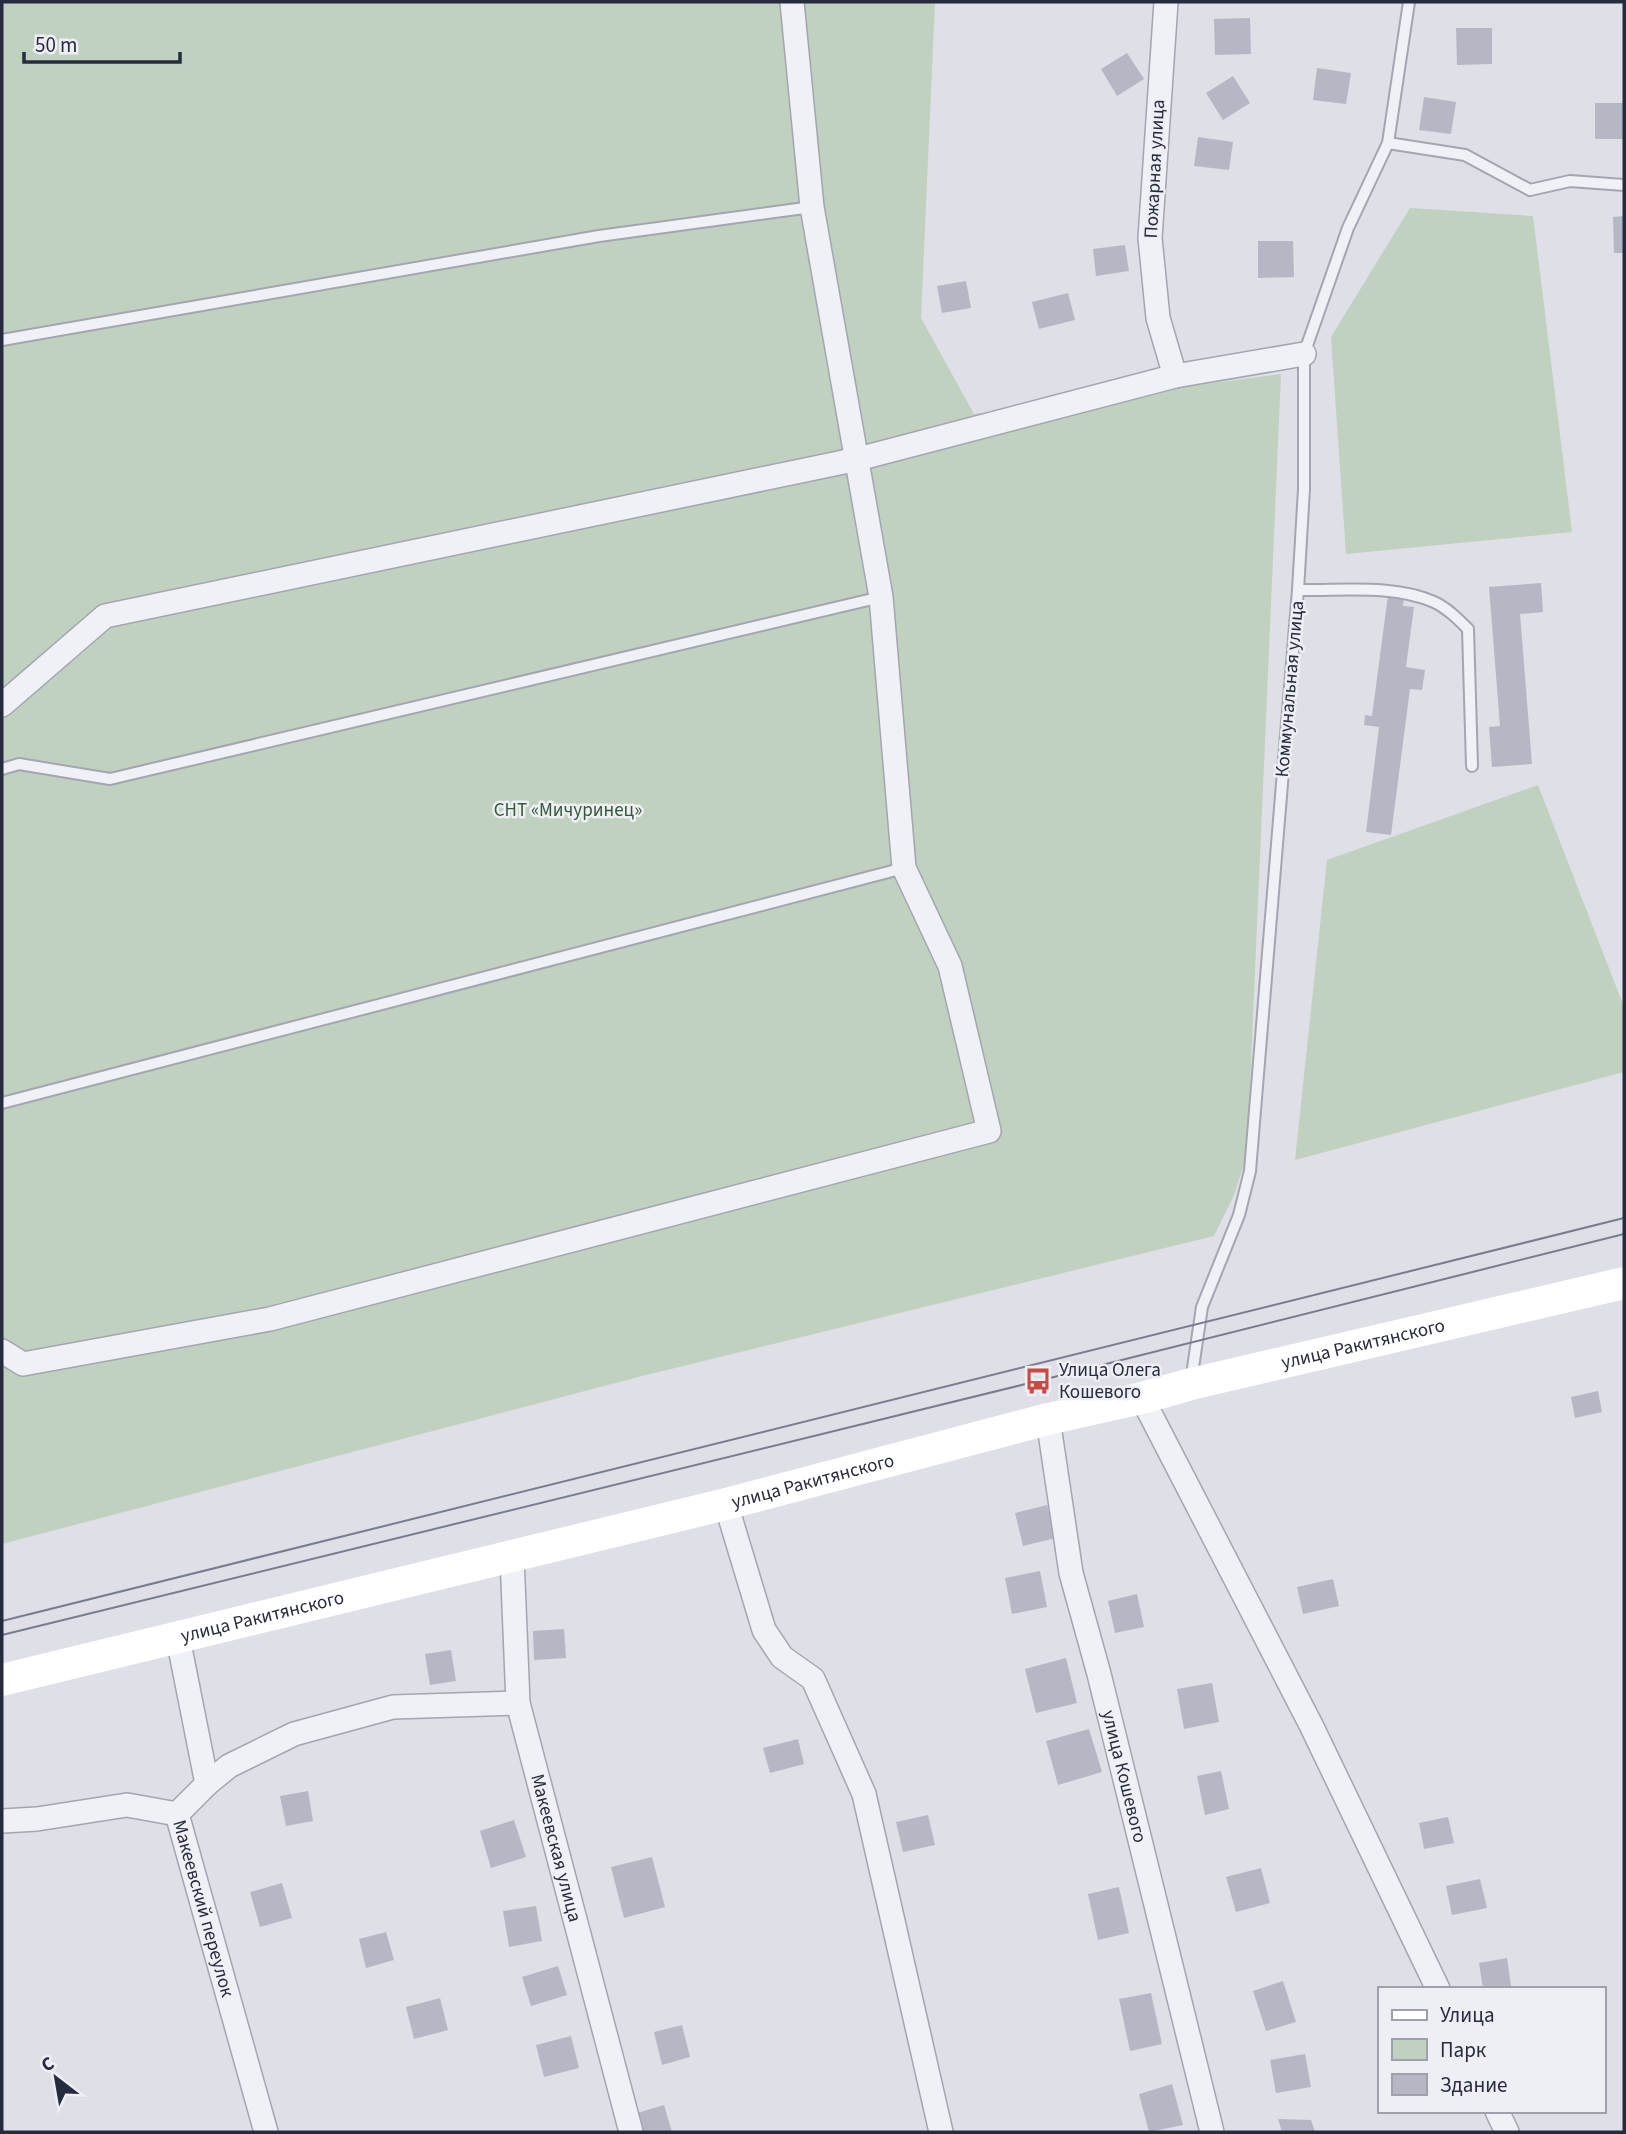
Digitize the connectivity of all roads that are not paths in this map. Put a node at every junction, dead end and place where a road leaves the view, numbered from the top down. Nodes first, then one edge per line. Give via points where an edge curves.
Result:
1 (792, 2) edge
2 (1166, 2) edge
3 (1409, 2) edge
4 (1388, 143) junction
5 (1624, 185) edge
6 (812, 206) junction
7 (2, 340) edge
8 (1304, 355) junction
9 (1175, 376) junction
10 (858, 459) junction
11 (1298, 590) junction
12 (881, 597) junction
13 (2, 705) edge
14 (1472, 766) dead end
15 (2, 769) edge
16 (904, 868) junction
17 (2, 1103) edge
18 (1624, 1283) edge
19 (2, 1351) edge
20 (1191, 1384) junction
21 (1142, 1398) junction
22 (1048, 1419) junction
23 (726, 1504) junction
24 (512, 1557) junction
25 (178, 1639) junction
26 (2, 1680) edge
27 (518, 1703) junction
28 (206, 1784) junction
29 (177, 1814) junction
30 (2, 1821) edge
31 (1437, 1987) edge
32 (1498, 2113) edge
33 (266, 2132) edge
34 (631, 2132) edge
35 (942, 2132) edge
36 (1212, 2132) edge
37 (1507, 2132) edge

1 - 6 street
2 - 9 street, Пожарная улица via 1150,238 1158,318
3 - 4 lane, Коммунальная улица
4 - 5 lane via 1465,155 1530,190 1570,181
4 - 8 lane, Коммунальная улица via 1348,228
6 - 7 lane via 598,236
6 - 10 street
8 - 9 street
8 - 11 lane, Коммунальная улица
9 - 10 street
10 - 12 street
10 - 13 street via 106,616
11 - 14 lane via 1392,591 1433,602 1468,629
11 - 20 lane, Коммунальная улица via 1250,1171 1239,1215 1202,1307
12 - 15 lane via 110,779 19,764
12 - 16 street
16 - 17 lane
16 - 19 street via 950,966 989,1131 270,1319 23,1364
18 - 20 main road, улица Ракитянского
20 - 21 main road, улица Ракитянского
21 - 22 main road, улица Ракитянского
21 - 31 street via 1311,1725
22 - 23 main road, улица Ракитянского
22 - 36 street, улица Кошевого via 1071,1573
23 - 24 main road, улица Ракитянского
23 - 35 street via 764,1630 782,1657 813,1679 864,1794
24 - 25 main road, улица Ракитянского
24 - 27 street, Макеевская улица
25 - 26 main road, улица Ракитянского
25 - 28 street
27 - 28 street via 393,1707 294,1734 229,1766
27 - 34 street, Макеевская улица
28 - 29 street
29 - 30 street, Макеевский переулок via 127,1805
29 - 33 street, Макеевский переулок
32 - 37 street

